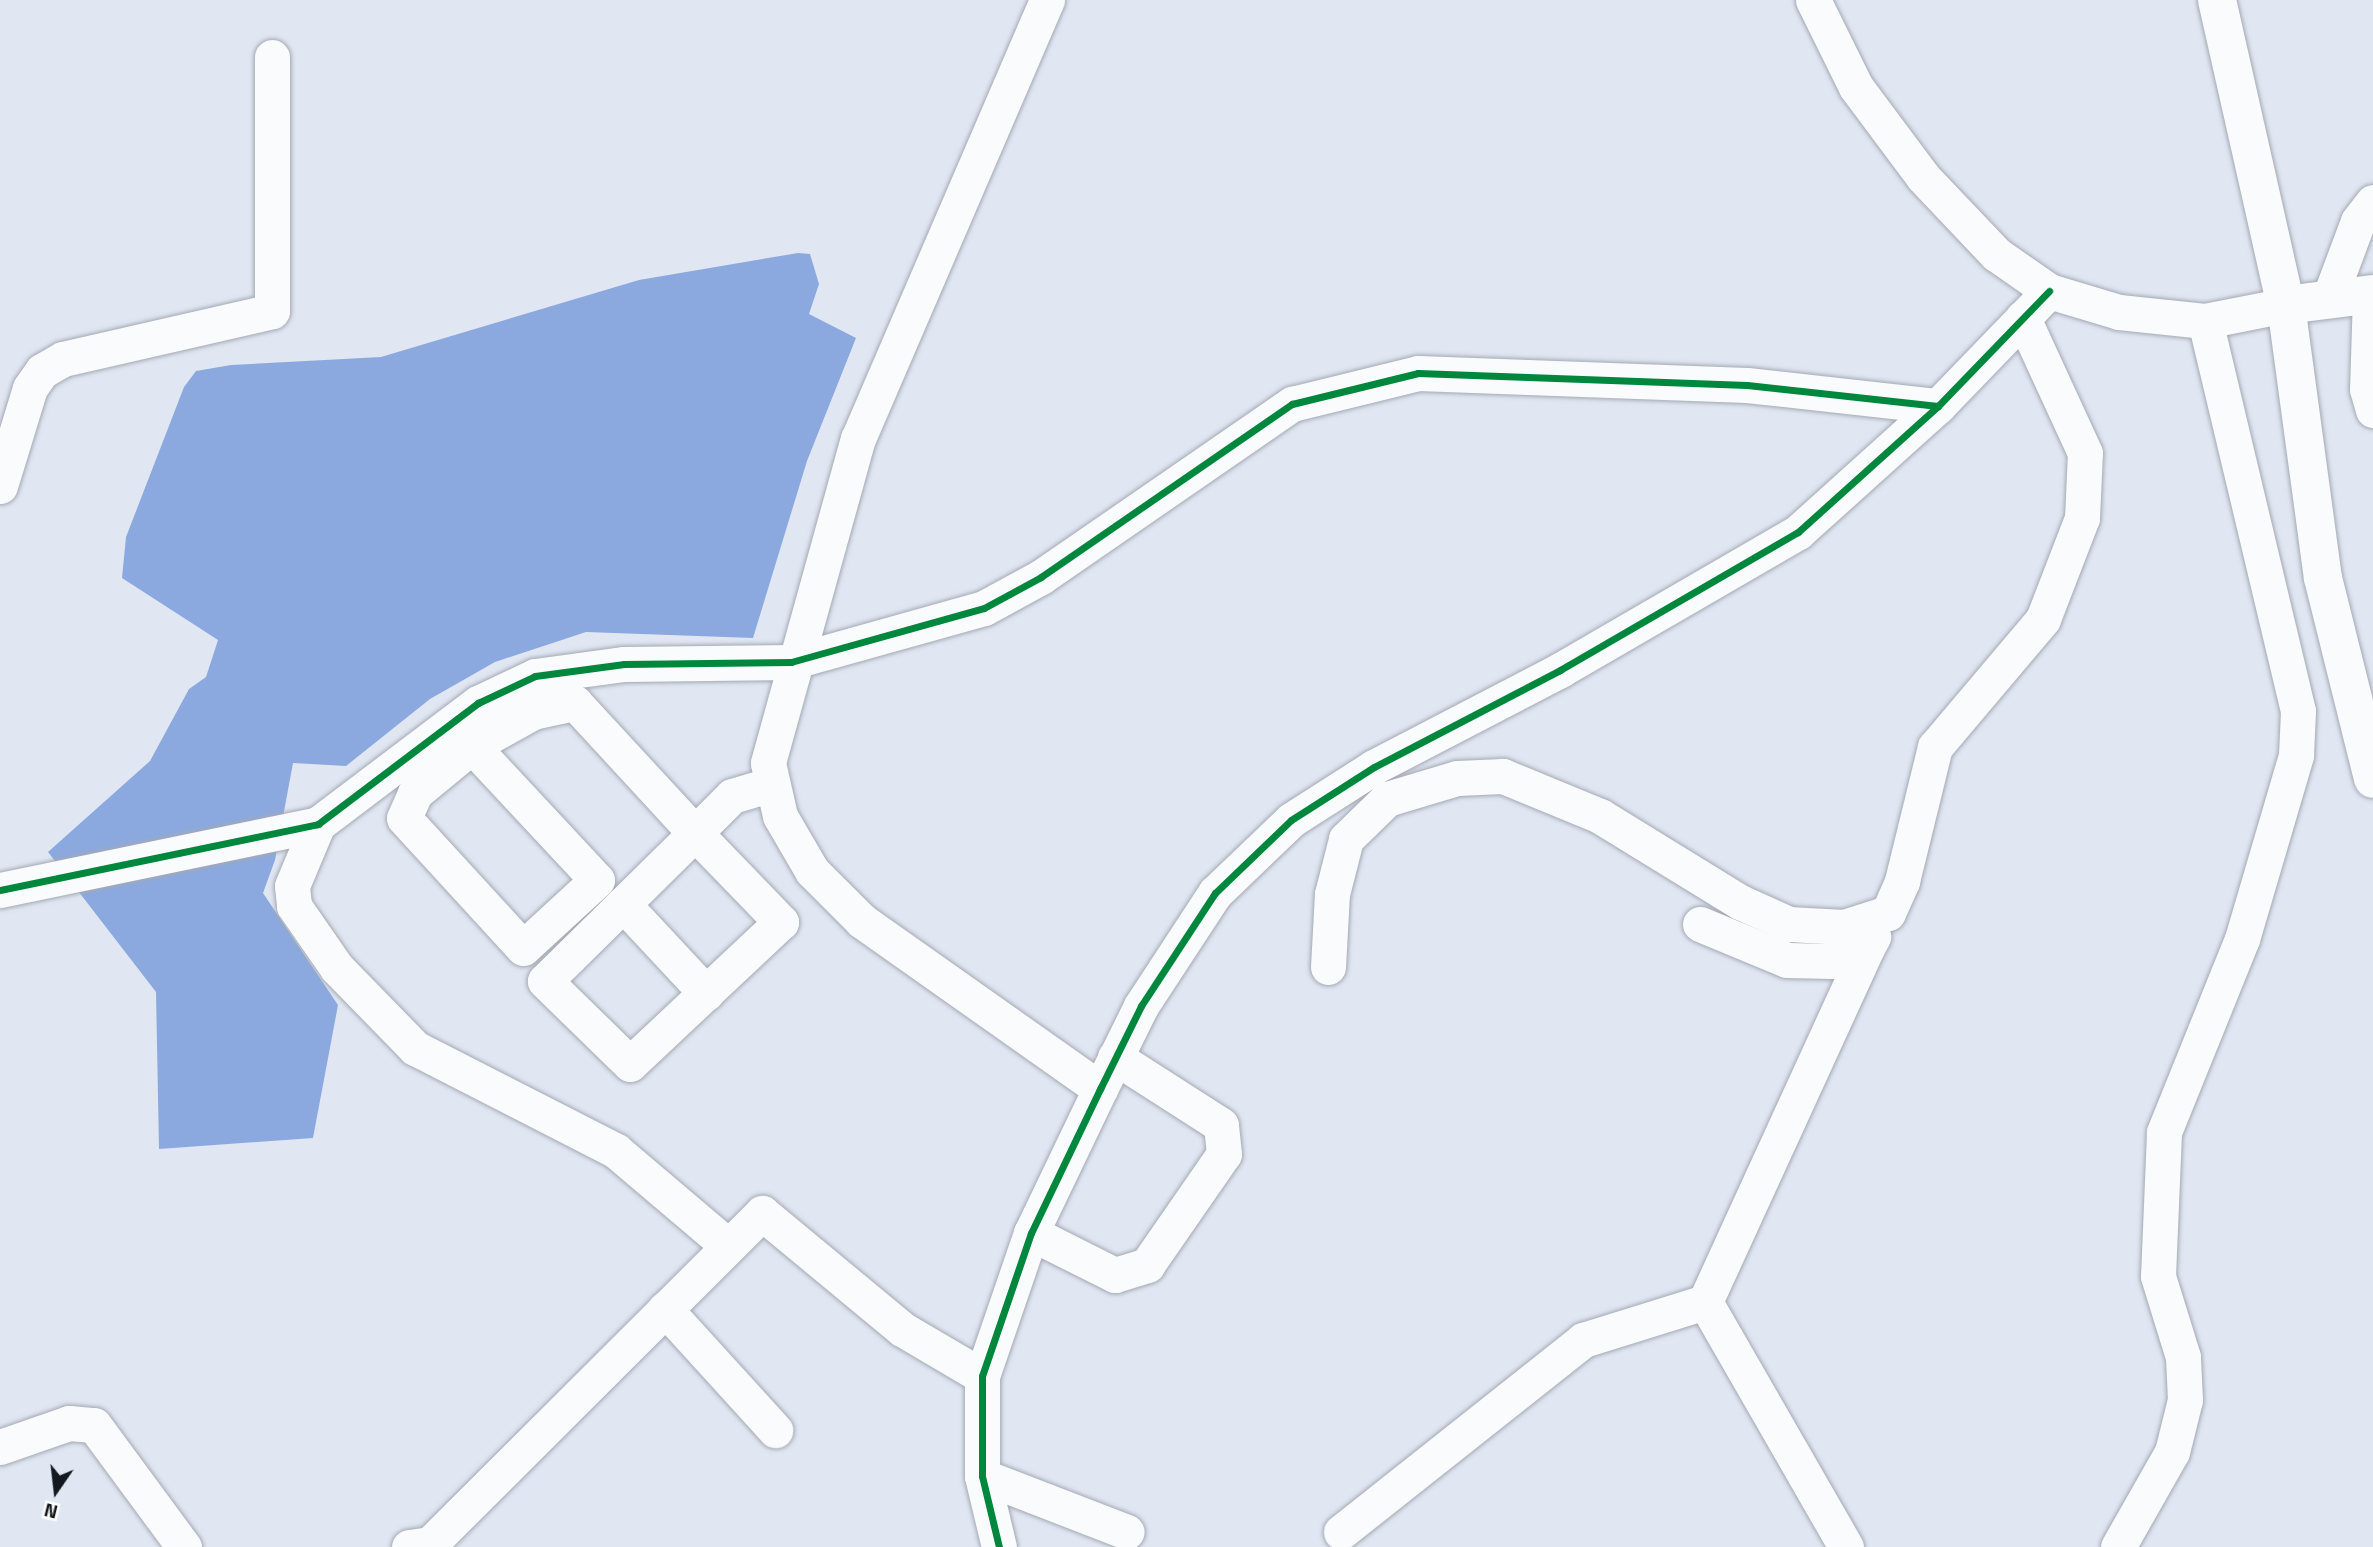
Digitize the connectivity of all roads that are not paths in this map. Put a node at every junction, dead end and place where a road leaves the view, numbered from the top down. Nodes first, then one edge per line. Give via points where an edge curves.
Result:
1 (1047, 0) edge
2 (1813, 0) edge
3 (2217, 0) edge
4 (272, 57) dead end
5 (2373, 202) edge
6 (2049, 291) junction
7 (2371, 295) edge
8 (2330, 296) junction
9 (2286, 304) junction
10 (2023, 318) junction
11 (2205, 321) junction
12 (1938, 406) junction
13 (2373, 410) edge
14 (0, 486) edge
15 (791, 662) junction
16 (1437, 734) junction
17 (472, 746) junction
18 (1503, 776) junction
19 (2373, 779) edge
20 (772, 783) junction
21 (307, 826) junction
22 (695, 833) junction
23 (0, 891) edge
24 (623, 904) junction
25 (1888, 913) junction
26 (1700, 924) dead end
27 (1867, 948) junction
28 (1328, 967) dead end
29 (706, 993) junction
30 (1115, 1057) junction
31 (1100, 1089) junction
32 (1031, 1233) junction
33 (729, 1246) junction
34 (1705, 1302) junction
35 (665, 1309) junction
36 (982, 1376) junction
37 (775, 1430) dead end
38 (0, 1447) edge
39 (982, 1476) junction
40 (1127, 1532) dead end
41 (1341, 1532) dead end
42 (184, 1547) edge
43 (409, 1547) edge
44 (999, 1547) edge
45 (1846, 1547) edge
46 (2118, 1547) edge

1 - 15 street via 858,438
2 - 6 street via 1856,87 1923,177 1996,254
3 - 9 street
4 - 14 street via 272,311 63,359 42,371 30,388
5 - 8 street via 2358,220
6 - 10 street
6 - 11 street via 2119,312
7 - 8 street
7 - 13 street via 2367,389
8 - 9 street
9 - 11 street
9 - 19 street via 2323,578
10 - 12 street
10 - 25 street via 2085,453 2082,518 2043,619 1935,747 1902,881
11 - 46 street via 2298,710 2296,755 2242,939 2164,1132 2158,1276 2183,1357 2185,1400 2172,1452
12 - 15 street via 1747,385 1418,373 1292,404 1041,576 984,608
12 - 16 street via 1798,532
15 - 20 street via 768,762
15 - 21 street via 624,664 535,676 478,703
16 - 18 street
16 - 30 street via 1291,820 1215,893
17 - 17 street via 415,793 404,818 523,948 597,880
17 - 22 street via 533,712 575,703
18 - 25 street via 1600,816 1740,902 1789,924 1844,928
18 - 28 street via 1457,778 1387,799 1346,839 1332,894
20 - 22 street via 732,796
20 - 31 street via 780,816 812,871 862,921
21 - 23 street
21 - 33 street via 292,886 294,906 337,968 415,1048 616,1152
22 - 24 street
22 - 29 street via 781,922
24 - 29 street
24 - 29 street via 545,981 630,1064
25 - 27 street
26 - 27 street via 1787,960 1832,961
27 - 34 street
30 - 31 street
30 - 32 street via 1220,1125 1224,1154 1147,1265 1115,1275
31 - 32 street
32 - 36 street
33 - 35 street
33 - 36 street via 762,1213 902,1329
34 - 41 street via 1583,1340
34 - 45 street
35 - 37 street
35 - 43 street via 429,1544
36 - 39 street
38 - 42 street via 69,1423 94,1425 145,1503
39 - 40 street
39 - 44 street

